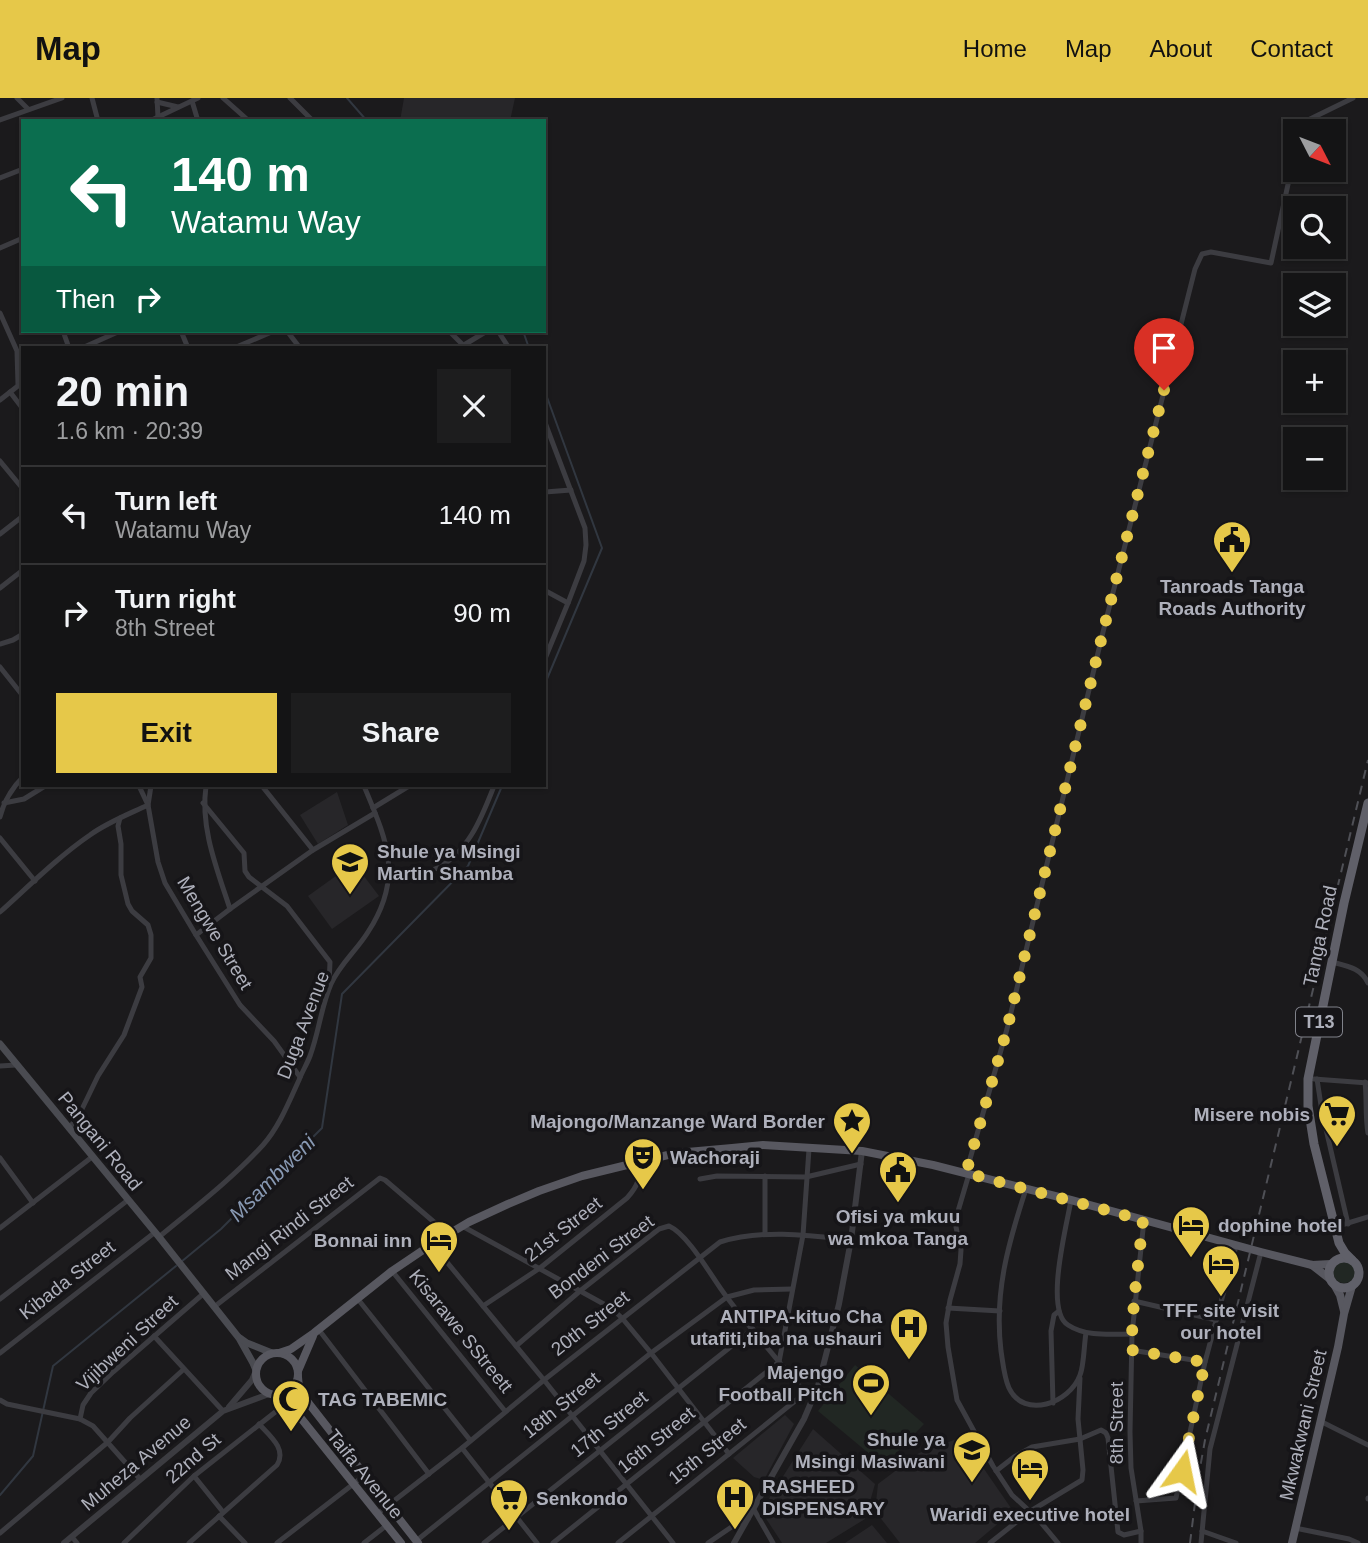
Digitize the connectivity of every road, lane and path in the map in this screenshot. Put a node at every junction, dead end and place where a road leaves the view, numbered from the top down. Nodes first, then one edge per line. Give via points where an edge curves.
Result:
1 (17, 98) edge
2 (62, 98) edge
3 (92, 98) edge
4 (223, 98) edge
5 (290, 98) edge
6 (1353, 98) edge
7 (157, 100) edge
8 (195, 100) edge
9 (179, 107) junction
10 (28, 109) junction
11 (158, 117) junction
12 (97, 119) edge
13 (154, 119) edge
14 (198, 119) edge
15 (247, 119) edge
16 (311, 119) edge
17 (1310, 119) edge
18 (0, 120) edge
19 (21, 171) edge
20 (0, 178) edge
21 (1289, 182) edge
22 (21, 238) edge
23 (0, 248) edge
24 (0, 313) edge
25 (114, 333) edge
26 (270, 333) edge
27 (484, 333) edge
28 (247, 345) edge
29 (86, 346) edge
30 (464, 346) edge
31 (21, 383) edge
32 (10, 392) junction
33 (0, 400) edge
34 (21, 406) edge
35 (546, 425) edge
36 (0, 461) edge
37 (21, 487) edge
38 (571, 490) junction
39 (546, 492) edge
40 (21, 517) edge
41 (1, 532) edge
42 (21, 572) edge
43 (0, 588) edge
44 (546, 591) edge
45 (568, 603) junction
46 (21, 635) edge
47 (0, 644) edge
48 (546, 656) edge
49 (0, 667) edge
50 (21, 693) edge
51 (21, 779) edge
52 (44, 787) edge
53 (139, 787) edge
54 (151, 787) edge
55 (206, 787) edge
56 (263, 787) edge
57 (364, 787) edge
58 (494, 787) edge
59 (401, 788) edge
60 (4, 803) junction
61 (203, 803) junction
62 (1368, 803) edge
63 (148, 805) junction
64 (374, 810) junction
65 (0, 817) edge
66 (120, 818) junction
67 (0, 838) edge
68 (313, 850) junction
69 (390, 880) junction
70 (35, 881) junction
71 (262, 887) junction
72 (230, 909) junction
73 (0, 912) edge
74 (196, 936) junction
75 (1332, 962) junction
76 (1368, 983) edge
77 (329, 987) junction
78 (0, 1044) edge
79 (16, 1065) junction
80 (0, 1066) edge
81 (300, 1077) junction
82 (1312, 1079) junction
83 (1367, 1082) edge
84 (69, 1129) junction
85 (1368, 1133) edge
86 (809, 1149) junction
87 (862, 1151) junction
88 (92, 1157) junction
89 (0, 1158) edge
90 (636, 1162) junction
91 (861, 1164) junction
92 (968, 1174) junction
93 (765, 1176) junction
94 (806, 1177) junction
95 (700, 1179) dead end
96 (1026, 1189) junction
97 (128, 1200) junction
98 (1072, 1200) junction
99 (33, 1203) junction
100 (1368, 1217) edge
101 (1143, 1220) junction
102 (1348, 1224) junction
103 (462, 1226) junction
104 (1335, 1227) junction
105 (0, 1228) edge
106 (448, 1234) junction
107 (765, 1234) junction
108 (156, 1235) junction
109 (803, 1235) junction
110 (851, 1240) junction
111 (1339, 1243) junction
112 (432, 1244) junction
113 (1236, 1246) junction
114 (1261, 1252) junction
115 (699, 1258) junction
116 (1332, 1263) junction
117 (1354, 1263) junction
118 (1312, 1265) junction
119 (540, 1268) junction
120 (392, 1271) junction
121 (1368, 1278) edge
122 (1332, 1283) junction
123 (1368, 1285) edge
124 (1353, 1286) junction
125 (792, 1289) junction
126 (580, 1291) junction
127 (203, 1294) junction
128 (727, 1297) junction
129 (357, 1298) junction
130 (0, 1299) edge
131 (1134, 1301) junction
132 (483, 1306) junction
133 (214, 1307) junction
134 (948, 1308) junction
135 (1000, 1311) junction
136 (1059, 1311) junction
137 (1344, 1314) junction
138 (622, 1318) junction
139 (1216, 1320) junction
140 (753, 1329) junction
141 (317, 1331) junction
142 (1086, 1333) junction
143 (1132, 1334) junction
144 (154, 1336) junction
145 (239, 1338) junction
146 (516, 1346) junction
147 (1131, 1350) junction
148 (0, 1353) edge
149 (276, 1353) junction
150 (651, 1353) junction
151 (779, 1362) junction
152 (1205, 1362) junction
153 (184, 1368) junction
154 (255, 1372) junction
155 (298, 1374) junction
156 (1080, 1375) junction
157 (544, 1380) junction
158 (818, 1385) junction
159 (679, 1388) junction
160 (805, 1393) junction
161 (272, 1395) junction
162 (0, 1400) edge
163 (288, 1402) junction
164 (1053, 1403) junction
165 (225, 1410) junction
166 (505, 1411) junction
167 (572, 1416) junction
168 (80, 1419) junction
169 (1320, 1420) junction
170 (705, 1421) junction
171 (260, 1424) junction
172 (1080, 1439) junction
173 (470, 1440) junction
174 (108, 1442) junction
175 (1368, 1445) edge
176 (461, 1448) junction
177 (600, 1451) junction
178 (729, 1454) junction
179 (996, 1471) junction
180 (429, 1474) junction
181 (365, 1475) junction
182 (194, 1476) junction
183 (140, 1479) junction
184 (489, 1483) junction
185 (354, 1484) junction
186 (626, 1485) junction
187 (1136, 1501) junction
188 (388, 1505) junction
189 (753, 1508) junction
190 (1029, 1512) junction
191 (221, 1514) junction
192 (377, 1514) junction
193 (651, 1516) junction
194 (517, 1517) junction
195 (748, 1519) junction
196 (387, 1525) junction
197 (1295, 1528) junction
198 (1141, 1531) junction
199 (1202, 1531) junction
200 (0, 1533) edge
201 (998, 1537) junction
202 (74, 1540) edge
203 (417, 1542) edge
204 (64, 1543) edge
205 (124, 1543) edge
206 (189, 1543) edge
207 (245, 1543) edge
208 (277, 1543) edge
209 (365, 1543) edge
210 (401, 1543) edge
211 (484, 1543) edge
212 (537, 1543) edge
213 (553, 1543) edge
214 (618, 1543) edge
215 (673, 1543) edge
216 (708, 1543) edge
217 (734, 1543) edge
218 (773, 1543) edge
219 (990, 1543) edge
220 (1003, 1543) edge
221 (1058, 1543) edge
222 (1141, 1543) edge
223 (1201, 1543) edge
224 (1236, 1543) edge
225 (1292, 1543) edge
226 (1358, 1543) edge

1 - 10 street
2 - 10 street
3 - 12 street
4 - 15 street
5 - 16 street
6 - 17 street
7 - 9 street
7 - 11 street
8 - 9 street
8 - 14 street
9 - 11 street
10 - 18 street
11 - 13 street
19 - 20 street
21 - 92 street via 1271,263 1211,252 1202,254 1195,269
22 - 23 street
24 - 31 street via 17,351
25 - 29 street
26 - 28 street
27 - 30 street
31 - 32 street
32 - 33 street
32 - 34 street
35 - 38 street
36 - 37 street
38 - 39 street
38 - 45 street via 585,528 586,545
40 - 41 street
42 - 43 street
44 - 45 street
45 - 48 street
46 - 47 street
49 - 50 street
51 - 60 street
52 - 60 street
53 - 63 street
54 - 63 street, Mengwe Street
55 - 61 street
56 - 68 street
57 - 64 street, Duga Avenue
58 - 69 street via 478,825 449,860 433,870
59 - 64 street
60 - 65 street
61 - 71 street via 244,853 249,877
61 - 72 street via 209,843
62 - 75 highway, Tanga Road / T13
63 - 66 street
63 - 74 street, Mengwe Street via 165,883
64 - 68 street
64 - 69 street, Duga Avenue via 384,835
66 - 70 street via 82,841
66 - 84 street via 124,889 132,912 150,929 152,952 124,1035
67 - 70 street
68 - 71 street
69 - 77 street, Duga Avenue via 368,933
70 - 73 street
71 - 72 street
71 - 77 street via 287,906 330,962
72 - 74 street
74 - 81 street, Mengwe Street via 240,1005
75 - 76 street via 1355,968
75 - 82 highway, Tanga Road / T13
77 - 81 street, Duga Avenue via 311,1055
78 - 79 main road, Pangani Road
79 - 80 street
79 - 84 main road, Pangani Road
81 - 108 street, Duga Avenue via 287,1109 264,1143
82 - 83 street
82 - 102 street
82 - 104 highway, Tanga Road / T13 via 1308,1106
83 - 85 street
84 - 88 main road, Pangani Road
86 - 87 main road
86 - 90 main road via 763,1145 676,1153
86 - 94 street
87 - 91 street
87 - 92 main road
88 - 97 main road, Pangani Road
88 - 99 street
89 - 99 street
90 - 103 main road via 539,1191
90 - 119 street, 21st Street via 639,1181 627,1198
91 - 94 street
91 - 110 street
92 - 96 main road
92 - 134 street via 956,1218 960,1264
93 - 94 street
93 - 95 street
93 - 107 street
94 - 109 street
96 - 98 main road
96 - 135 street via 1010,1238
97 - 108 main road, Pangani Road
97 - 130 street
98 - 101 main road
98 - 136 street via 1056,1281
99 - 105 street
100 - 102 street
101 - 113 main road
101 - 131 street, 8th Street
102 - 104 street
103 - 106 main road
103 - 119 street
104 - 111 highway, Tanga Road / T13
106 - 112 main road
106 - 133 street, Mangi Rindi Street via 380,1178
107 - 109 street, 20th Street
107 - 115 street, 20th Street via 720,1242
108 - 127 main road, Pangani Road
108 - 148 street, Kibada Street
109 - 110 street, 20th Street
109 - 125 street
110 - 158 street
111 - 116 highway
111 - 117 highway, T13
112 - 120 main road
112 - 132 street
113 - 114 main road
113 - 139 street
114 - 118 main road
114 - 199 street via 1210,1449
115 - 126 street, Bondeni Street via 669,1226
115 - 128 street, Bondeni Street
115 - 138 street, 20th Street
116 - 117 highway via 1346,1258
116 - 118 main road
116 - 122 highway via 1328,1271
117 - 121 highway, T13
117 - 124 highway via 1359,1276
118 - 122 main road
119 - 126 street
119 - 132 street, 21st Street
120 - 129 main road
120 - 166 street, Kisarawe SStreett
122 - 124 highway via 1340,1289
122 - 137 main road
123 - 124 highway
124 - 137 main road, Mkwakwani Street
125 - 128 street via 754,1290
125 - 151 street
126 - 138 street
126 - 146 street, Bondeni Street
127 - 133 main road, Pangani Road
127 - 144 street, Vijibweni Street
128 - 140 street, Bondeni Street
128 - 150 street, 18th Street
129 - 141 main road
129 - 173 street
131 - 139 street
131 - 143 street, 8th Street
132 - 146 street
133 - 145 main road, Pangani Road
134 - 135 street
134 - 179 street via 948,1347 957,1400
135 - 164 street via 1003,1364 1015,1398 1023,1403
136 - 142 street via 1066,1325
136 - 164 street via 1051,1331
137 - 169 main road, Mkwakwani Street
138 - 150 street
138 - 157 street, 20th Street
139 - 152 street
140 - 151 street, Bondeni Street
140 - 159 street, 17th Street
141 - 149 main road via 291,1349
141 - 155 main road
141 - 180 street
142 - 143 street
142 - 156 street
143 - 147 street, 8th Street
144 - 153 street
144 - 168 street, Vijibweni Street via 91,1394
145 - 149 main road
145 - 154 main road, Pangani Road
146 - 157 street
147 - 152 street
147 - 187 street, 8th Street via 1131,1468
149 - 154 main road via 261,1359
149 - 155 main road via 292,1359
150 - 159 street
150 - 167 street, 18th Street
151 - 160 street, Bondeni Street
151 - 170 street, 16th Street
152 - 187 street via 1176,1498
153 - 165 street
153 - 174 street
154 - 161 main road via 259,1386
154 - 165 street
155 - 161 main road via 287,1392
155 - 181 main road, Taifa Avenue via 303,1396
156 - 164 street
156 - 172 street
157 - 166 street, 20th Street
157 - 167 street
158 - 160 street, 15th Street
158 - 189 street via 804,1419
159 - 170 street
159 - 177 street, 17th Street
160 - 178 street, 15th Street
161 - 163 main road, Taifa Avenue
161 - 165 street
162 - 168 street
163 - 171 street, 22nd St
163 - 185 main road, Taifa Avenue
165 - 183 street, Muheza Avenue
166 - 173 street, 20th Street
167 - 177 street
167 - 184 street, 18th Street
168 - 174 street
169 - 175 street
169 - 197 main road, Mkwakwani Street
170 - 178 street
170 - 186 street, 16th Street
171 - 182 street, 22nd St
171 - 191 street via 279,1447 281,1459
172 - 179 street via 1032,1447
172 - 190 street via 1082,1480
172 - 198 street via 1101,1430 1106,1433 1118,1532
173 - 176 street, 20th Street
174 - 183 street
174 - 200 street
176 - 180 street, 20th Street
176 - 184 street
177 - 186 street
177 - 194 street, 17th Street
178 - 193 street, 15th Street
179 - 190 street
180 - 188 street, 20th Street
181 - 185 street
181 - 188 main road, Taifa Avenue
182 - 191 street
182 - 205 street, 22nd St
183 - 202 street, Muheza Avenue
184 - 194 street
184 - 203 street, 18th Street
185 - 192 main road, Taifa Avenue
185 - 208 street
186 - 193 street
186 - 213 street, 16th Street
187 - 198 street, 8th Street
188 - 192 street, 20th Street
188 - 203 main road, Taifa Avenue
189 - 195 street
189 - 218 street
190 - 201 street
190 - 221 street
191 - 206 street
191 - 207 street
192 - 196 main road, Taifa Avenue
193 - 214 street, 15th Street
193 - 215 street
194 - 211 street, 17th Street
194 - 212 street
195 - 216 street
195 - 217 street
196 - 209 street
196 - 210 main road, Taifa Avenue
197 - 225 main road, Mkwakwani Street
197 - 226 street
198 - 222 street, 8th Street
199 - 223 street
199 - 224 street
201 - 219 street
201 - 220 street
202 - 204 street, Muheza Avenue

